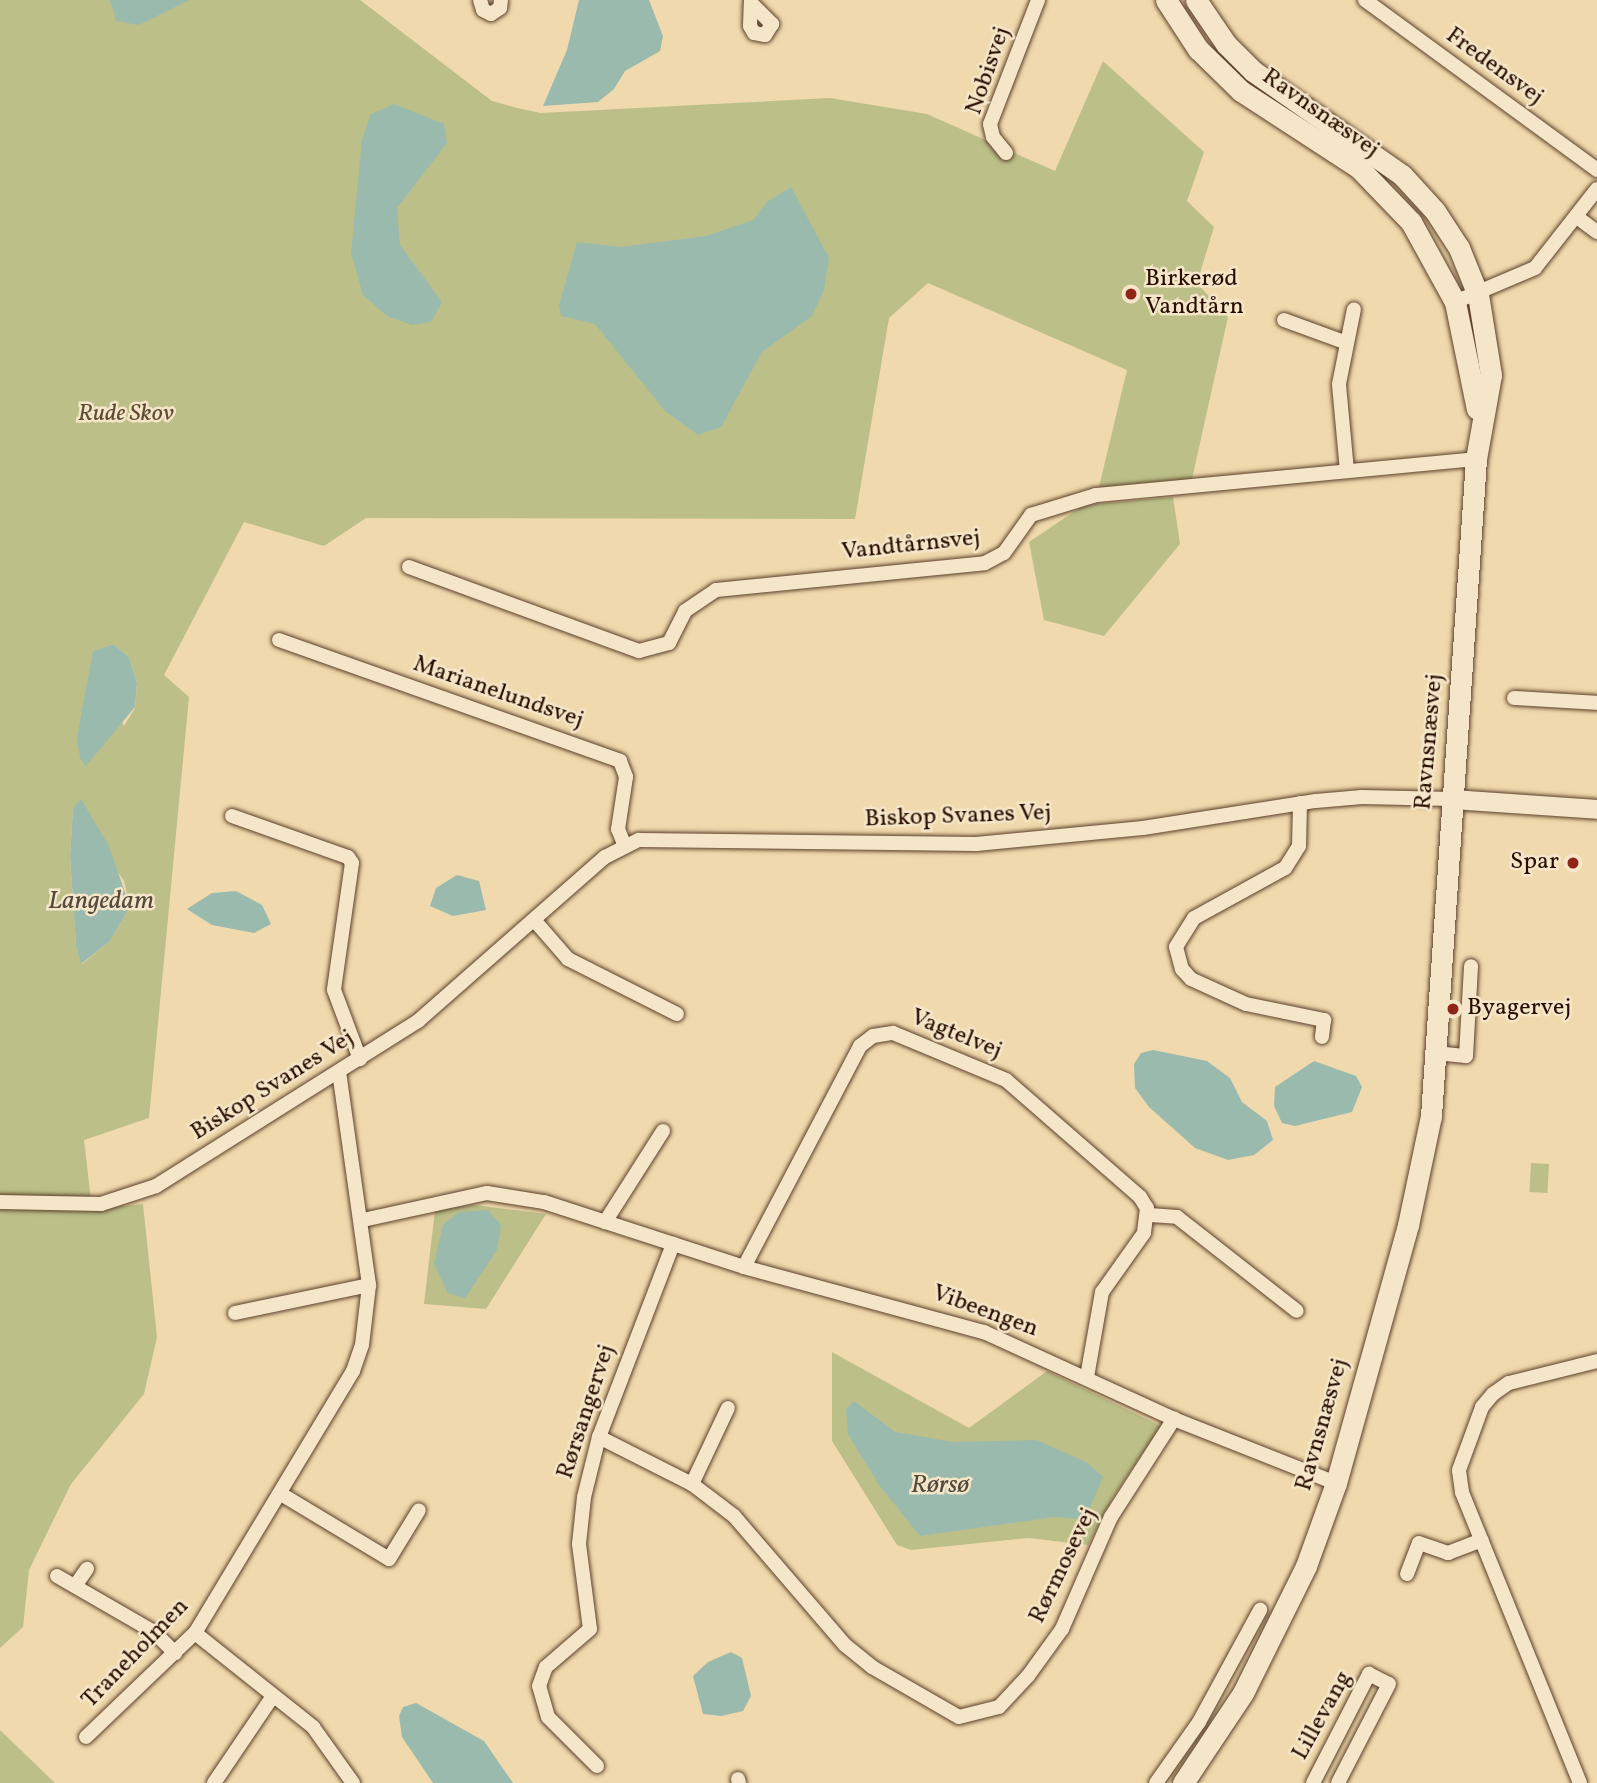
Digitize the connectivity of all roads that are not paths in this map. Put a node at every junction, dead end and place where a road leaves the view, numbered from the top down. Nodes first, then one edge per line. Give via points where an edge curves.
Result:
1 (480, 0) edge
2 (501, 0) edge
3 (1038, 0) edge
4 (1166, 0) edge
5 (1196, 0) edge
6 (1365, 0) edge
7 (1006, 153) dead end
8 (1597, 170) edge
9 (1597, 189) edge
10 (1577, 218) junction
11 (1597, 232) edge
12 (1478, 295) junction
13 (1455, 302) junction
14 (1354, 309) dead end
15 (1284, 320) dead end
16 (1347, 343) junction
17 (1480, 435) junction
18 (1476, 459) junction
19 (1347, 471) junction
20 (409, 567) dead end
21 (279, 640) dead end
22 (1514, 698) dead end
23 (1597, 703) edge
24 (1452, 799) junction
25 (1300, 803) junction
26 (1597, 809) edge
27 (232, 816) dead end
28 (624, 845) junction
29 (535, 922) junction
30 (1471, 966) dead end
31 (677, 1014) dead end
32 (1322, 1037) dead end
33 (1436, 1053) junction
34 (360, 1059) junction
35 (339, 1071) junction
36 (663, 1131) dead end
37 (0, 1202) edge
38 (1150, 1215) junction
39 (363, 1220) junction
40 (605, 1222) junction
41 (673, 1244) junction
42 (744, 1267) junction
43 (369, 1285) junction
44 (1297, 1311) dead end
45 (236, 1313) dead end
46 (1597, 1361) edge
47 (1087, 1377) junction
48 (728, 1408) dead end
49 (1174, 1419) junction
50 (599, 1437) junction
51 (1336, 1483) junction
52 (692, 1484) junction
53 (281, 1494) junction
54 (419, 1510) dead end
55 (1482, 1540) junction
56 (87, 1569) dead end
57 (1407, 1574) dead end
58 (57, 1576) dead end
59 (75, 1586) junction
60 (1260, 1611) dead end
61 (195, 1633) junction
62 (175, 1653) junction
63 (273, 1696) junction
64 (86, 1737) dead end
65 (597, 1766) dead end
66 (214, 1783) edge
67 (353, 1783) edge
68 (1156, 1783) edge
69 (1184, 1783) edge
70 (1312, 1783) edge
71 (1338, 1783) edge
72 (1580, 1783) edge

1 - 2 street via 483,10 491,13 500,8
3 - 7 street, Nobisvej via 990,124 993,137
4 - 13 main road, Ravnsnæsvej via 1198,49 1241,91 1359,168 1411,222
5 - 12 main road, Ravnsnæsvej via 1226,44 1253,71 1402,176 1435,211 1459,248
6 - 8 street, Fredensvej
9 - 10 street
10 - 11 street
10 - 12 street via 1535,268
12 - 13 street
12 - 17 main road, Ravnsnæsvej via 1491,375
13 - 17 main road, Ravnsnæsvej via 1474,377
14 - 16 street
15 - 16 street
16 - 19 street via 1339,384
17 - 18 main road, Ravnsnæsvej
18 - 19 street, Vandtårnsvej
18 - 24 main road, Ravnsnæsvej
19 - 20 street, Vandtårnsvej via 1096,495 1031,515 1004,553 985,563 716,590 685,611 669,643 639,651
21 - 28 street, Marianelundsvej via 620,761 626,776 618,829
22 - 23 street
24 - 25 street, Biskop Svanes Vej via 1362,797
24 - 26 street
24 - 33 main road, Ravnsnæsvej
25 - 28 street, Biskop Svanes Vej via 1143,828 976,844 639,840
25 - 32 street via 1299,846 1285,868 1194,918 1176,947 1182,970 1199,984 1246,1004 1324,1020
27 - 34 street via 348,857 352,863 334,990
28 - 29 street, Biskop Svanes Vej
29 - 31 street via 568,959
29 - 34 street, Biskop Svanes Vej via 444,1002
30 - 33 street via 1466,1056
33 - 51 main road, Ravnsnæsvej via 1431,1116 1408,1225
34 - 35 street, Biskop Svanes Vej
35 - 37 street, Biskop Svanes Vej via 139,1195 101,1204
35 - 39 street, Traneholmen
36 - 40 street
38 - 42 street, Vagtelvej via 1140,1197 1006,1080 893,1033 881,1034 860,1046
38 - 44 street via 1177,1217
38 - 47 street via 1144,1233 1102,1292
39 - 40 street, Vibeengen via 487,1193 544,1202
39 - 43 street, Traneholmen
40 - 41 street, Vibeengen
41 - 42 street, Vibeengen
41 - 50 street, Rørsangervej
42 - 47 street, Vibeengen via 984,1332
43 - 45 street
43 - 53 street, Traneholmen via 362,1345 353,1371
46 - 55 street via 1508,1383 1482,1407 1460,1470 1462,1492
47 - 49 street, Vibeengen
48 - 52 street
49 - 51 street, Vibeengen
49 - 52 street, Rørmosevej via 1111,1517 1062,1629 999,1707 972,1717 941,1710 845,1645 734,1516
50 - 52 street, Rørmosevej
50 - 65 street, Rørsangervej via 584,1497 579,1544 590,1629 551,1661 539,1686 548,1717
51 - 69 main road, Ravnsnæsvej via 1278,1629
53 - 54 street via 389,1559
53 - 61 street, Traneholmen
55 - 57 street via 1448,1553 1419,1543
55 - 72 street
56 - 59 street
58 - 59 street
59 - 62 street via 154,1632
60 - 68 street via 1199,1722
61 - 62 street, Traneholmen
61 - 63 street
62 - 64 street, Traneholmen
63 - 66 street
63 - 67 street via 313,1727
70 - 71 street, Lillevang via 1369,1674 1389,1684

